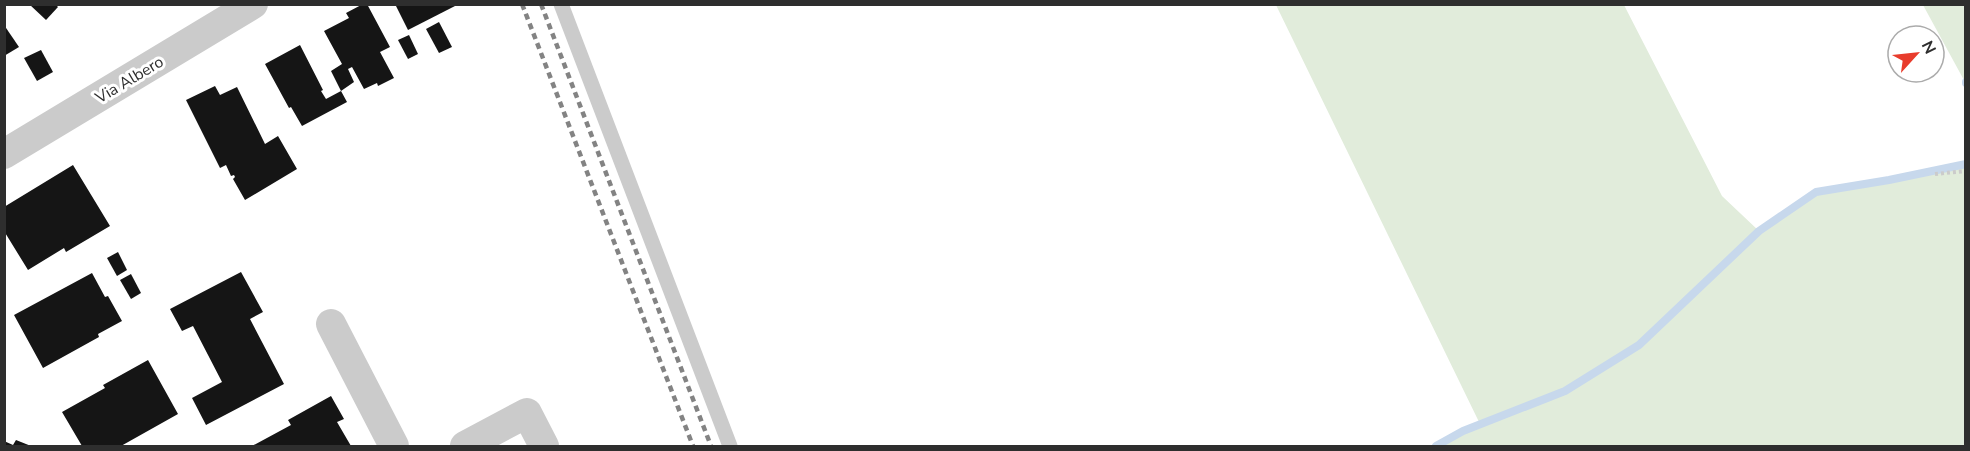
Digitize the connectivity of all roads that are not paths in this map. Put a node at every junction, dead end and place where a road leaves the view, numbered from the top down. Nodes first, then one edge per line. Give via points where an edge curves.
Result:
1 (253, 4) edge
2 (561, 4) edge
3 (4, 154) edge
4 (331, 324) dead end
5 (394, 447) edge
6 (465, 447) edge
7 (544, 447) edge
8 (730, 447) edge

1 - 3 street, Via Albero
2 - 8 lane
4 - 5 street
6 - 7 street via 527,413

